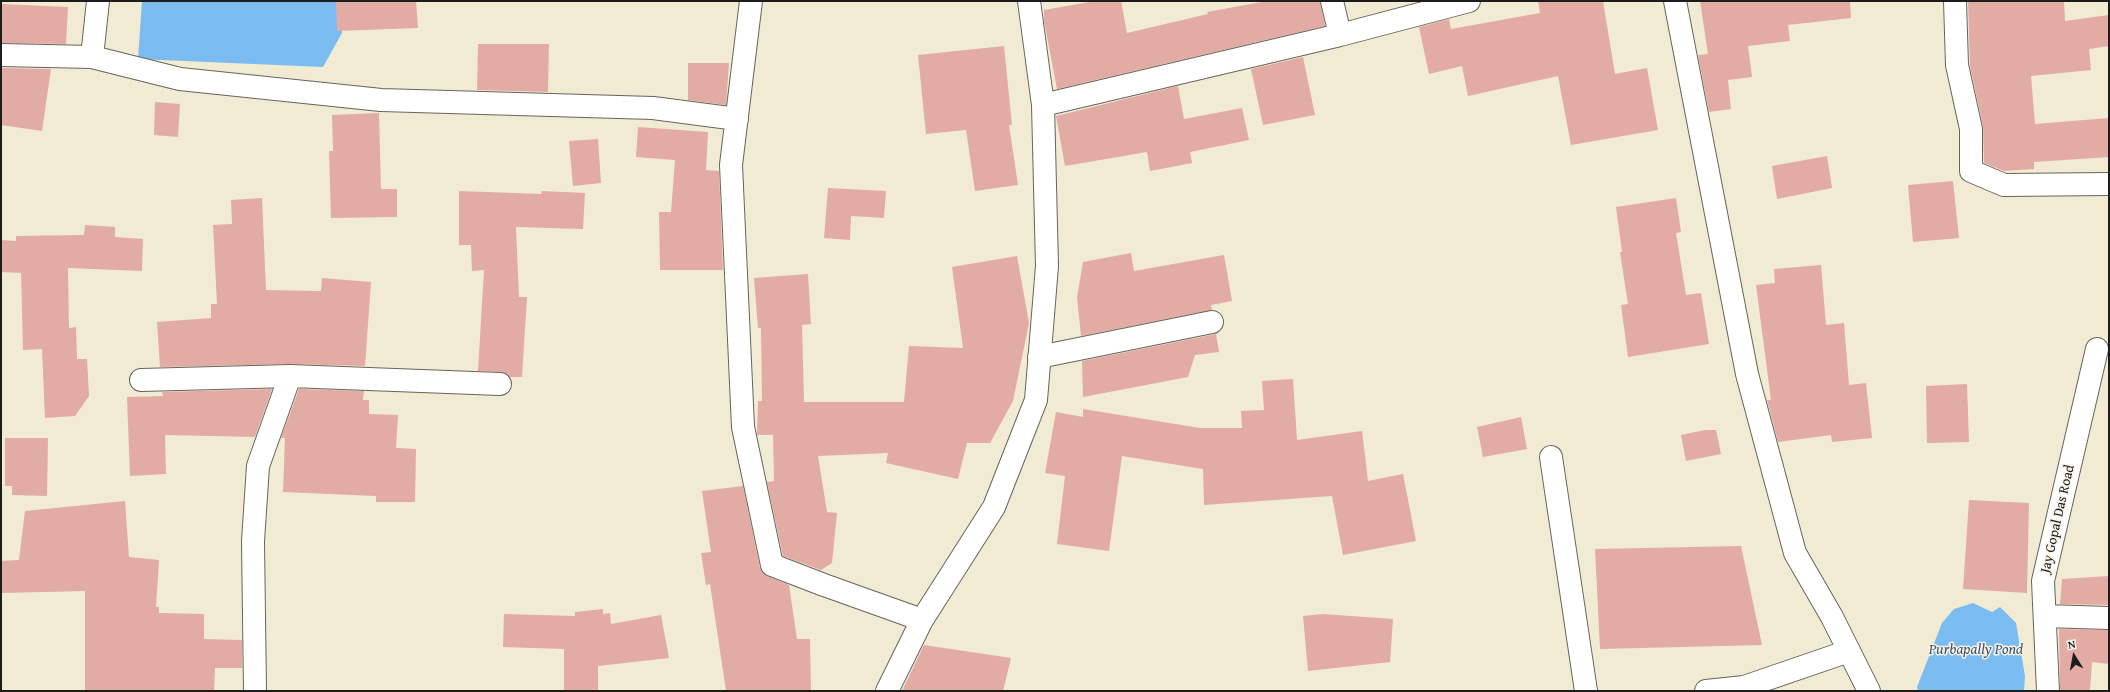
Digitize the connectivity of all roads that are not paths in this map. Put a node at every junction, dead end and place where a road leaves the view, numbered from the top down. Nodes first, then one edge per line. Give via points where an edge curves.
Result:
1 (98, 1) edge
2 (751, 1) edge
3 (1029, 1) edge
4 (1332, 1) edge
5 (1469, 1) edge
6 (1675, 1) edge
7 (1954, 1) edge
8 (1340, 35) junction
9 (1, 55) edge
10 (92, 57) junction
11 (1043, 105) junction
12 (738, 119) junction
13 (2109, 184) edge
14 (1212, 322) dead end
15 (2097, 349) dead end
16 (1039, 357) junction
17 (290, 376) junction
18 (140, 380) dead end
19 (500, 384) dead end
20 (1551, 458) dead end
21 (2045, 616) junction
22 (2109, 618) edge
23 (922, 620) junction
24 (1849, 651) junction
25 (255, 691) edge
26 (887, 691) edge
27 (1586, 691) edge
28 (1706, 691) edge
29 (1869, 691) edge
30 (2048, 691) edge

1 - 10 street
2 - 12 street
3 - 11 street
4 - 8 street
5 - 8 street
6 - 24 street via 1747,374 1795,553
7 - 13 street via 1957,66 1971,129 1971,171 2004,185
8 - 11 street
9 - 10 street
10 - 12 street via 180,79 381,100 653,108
11 - 16 street via 1047,266
12 - 23 street via 732,165 743,427 772,565
14 - 16 street
15 - 21 street, Jay Gopal Das Road via 2043,581
16 - 23 street via 1036,400 994,507
17 - 18 street
17 - 19 street
17 - 25 street via 258,466 252,542
20 - 27 street
21 - 22 street
21 - 30 street, Jay Gopal Das Road
23 - 26 street
24 - 28 street via 1744,687
24 - 29 street

